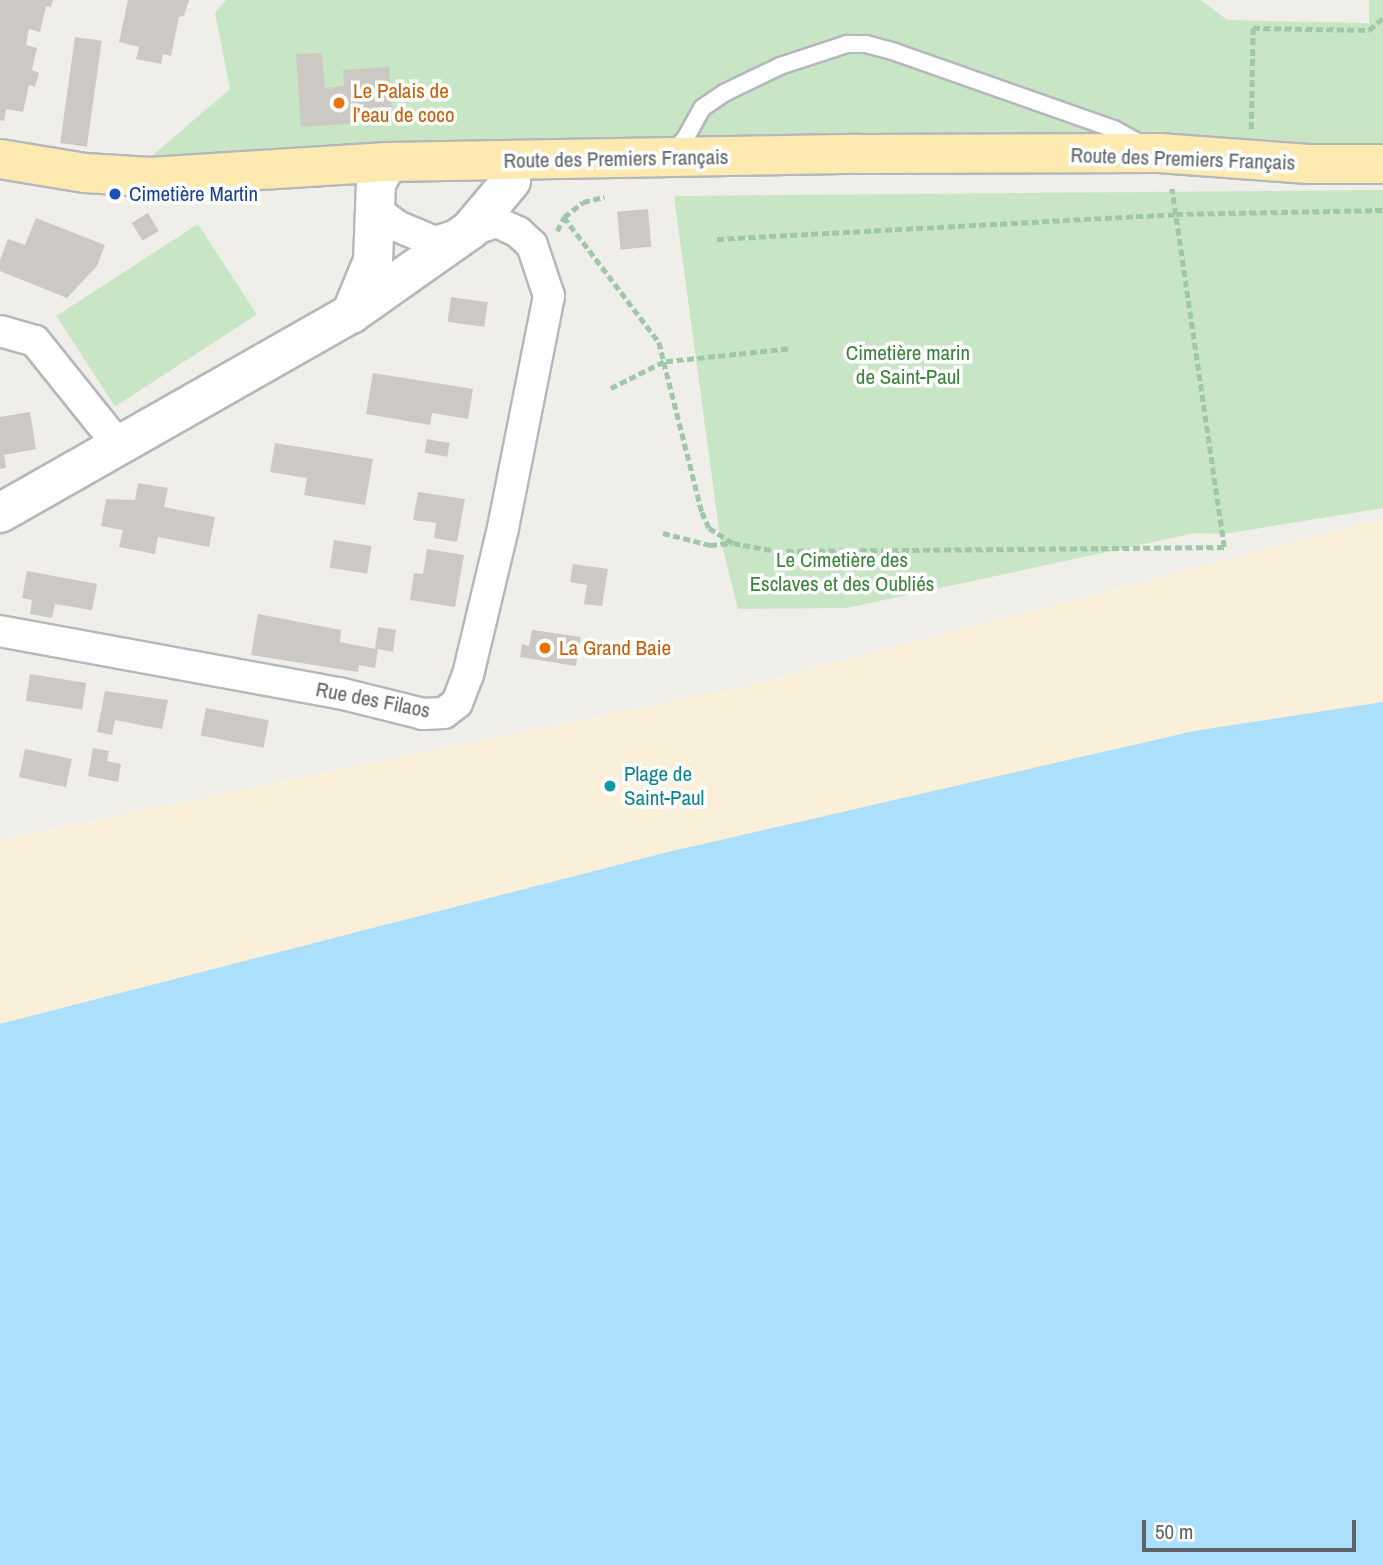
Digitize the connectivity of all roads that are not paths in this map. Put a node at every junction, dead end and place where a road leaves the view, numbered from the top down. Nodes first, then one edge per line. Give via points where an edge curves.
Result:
1 (1159, 153) junction
2 (0, 159) edge
3 (666, 159) junction
4 (1309, 164) junction
5 (1383, 164) edge
6 (511, 181) junction
7 (379, 185) junction
8 (470, 230) junction
9 (351, 314) junction
10 (0, 331) edge
11 (35, 341) junction
12 (0, 348) edge
13 (119, 446) junction
14 (0, 513) edge
15 (0, 631) edge

1 - 3 main road, Route des Premiers Français
1 - 3 lane via 1114,129 908,56 881,47 847,44 780,66 724,93 702,108 685,139
1 - 4 main road, Route des Premiers Français
2 - 7 main road, Route des Premiers Français via 85,173 194,177 283,167
3 - 7 main road, Route des Premiers Français
4 - 5 main road
4 - 6 main road, Route des Premiers Français via 1205,172
6 - 7 main road, Route des Premiers Français
6 - 8 main road
7 - 8 street via 397,226 435,242
7 - 9 main road via 373,261
8 - 9 main road
8 - 15 street, Rue des Filaos via 497,222 518,232 532,245 546,286 503,528 457,703 444,713 423,714 339,693
9 - 13 main road
10 - 11 street
11 - 12 lane
11 - 13 street
13 - 14 main road

